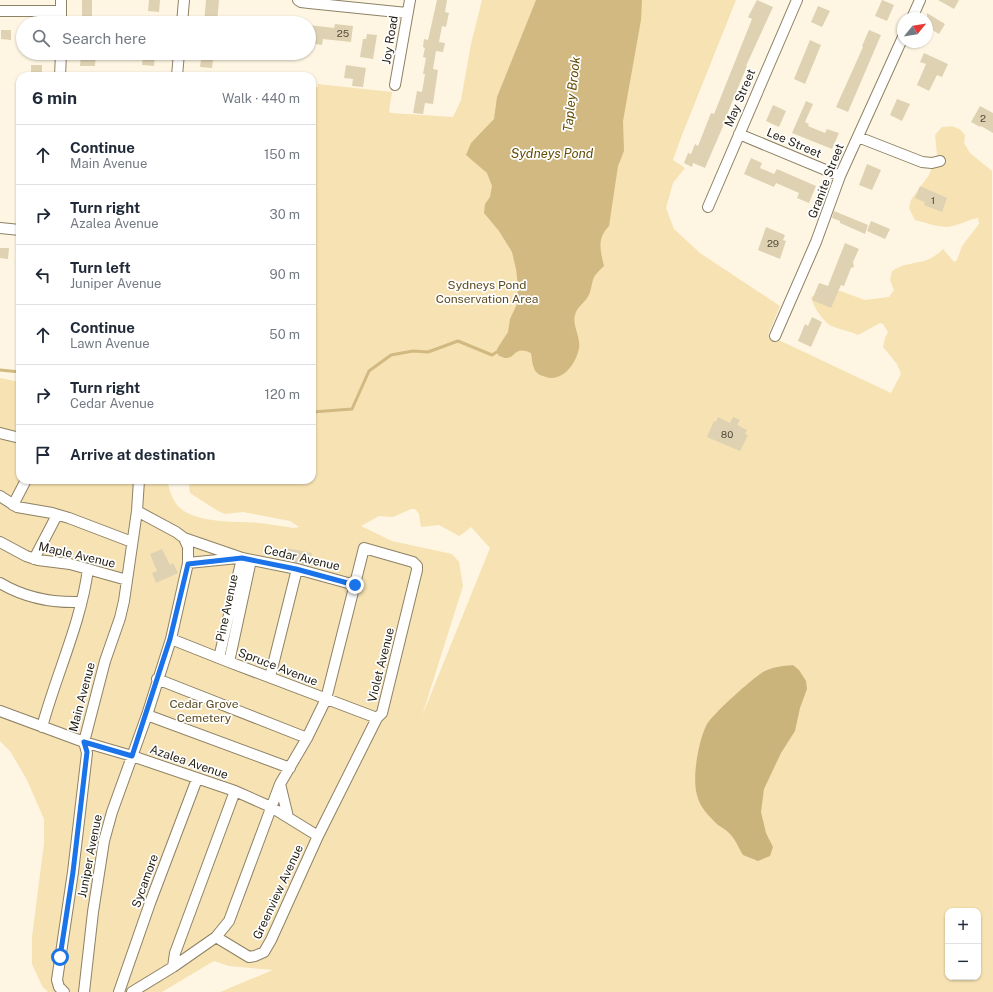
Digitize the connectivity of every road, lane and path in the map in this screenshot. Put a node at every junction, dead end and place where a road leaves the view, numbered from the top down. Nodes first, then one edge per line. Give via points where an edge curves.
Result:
1 (61, 0) edge
2 (184, 0) edge
3 (298, 0) edge
4 (410, 0) edge
5 (797, 0) edge
6 (920, 0) edge
7 (0, 11) edge
8 (61, 11) junction
9 (915, 12) edge
10 (407, 13) junction
11 (61, 16) edge
12 (183, 16) edge
13 (898, 48) edge
14 (61, 60) edge
15 (178, 60) edge
16 (60, 72) edge
17 (177, 72) edge
18 (395, 85) dead end
19 (739, 134) junction
20 (858, 137) junction
21 (940, 161) dead end
22 (840, 176) junction
23 (708, 207) dead end
24 (0, 228) edge
25 (16, 230) edge
26 (775, 336) dead end
27 (0, 433) edge
28 (16, 437) edge
29 (24, 484) edge
30 (139, 484) edge
31 (0, 496) edge
32 (13, 505) junction
33 (137, 511) junction
34 (57, 514) junction
35 (184, 538) junction
36 (0, 542) edge
37 (132, 542) junction
38 (34, 559) junction
39 (247, 559) junction
40 (188, 564) junction
41 (88, 569) junction
42 (296, 569) junction
43 (127, 580) junction
44 (0, 583) edge
45 (355, 585) junction
46 (81, 602) junction
47 (170, 639) junction
48 (219, 658) junction
49 (229, 662) junction
50 (270, 677) junction
51 (158, 679) junction
52 (326, 699) junction
53 (0, 711) edge
54 (147, 715) junction
55 (377, 718) junction
56 (42, 727) junction
57 (307, 738) junction
58 (84, 742) junction
59 (132, 756) junction
60 (290, 768) junction
61 (197, 779) junction
62 (280, 784) junction
63 (235, 791) junction
64 (271, 807) junction
65 (288, 817) junction
66 (318, 836) junction
67 (216, 937) junction
68 (173, 967) junction
69 (64, 992) edge
70 (84, 992) edge
71 (119, 992) edge
72 (132, 992) edge

1 - 8 street
2 - 12 street
3 - 10 street
4 - 10 street, Joy Road
5 - 19 street, May Street
6 - 9 street
7 - 8 street
8 - 11 street
10 - 18 street, Joy Road
13 - 20 street, Granite Street
14 - 16 street
15 - 17 street
19 - 22 street, Lee Street
19 - 23 street, May Street
20 - 21 street via 922,162
20 - 22 street, Granite Street
22 - 26 street, Granite Street via 816,242
24 - 25 street
27 - 28 street
29 - 32 street
30 - 33 street, Main Avenue
31 - 32 street
32 - 34 street
33 - 35 street, Cedar Avenue
33 - 37 street, Main Avenue
34 - 37 street
34 - 38 street
35 - 39 street, Cedar Avenue
35 - 40 street, Juniper Avenue via 188,547
36 - 38 street, Maple Avenue
37 - 43 street, Main Avenue
38 - 41 street, Maple Avenue
39 - 40 street, Cedar Avenue
39 - 42 street, Cedar Avenue
39 - 48 street, Pine Avenue
39 - 49 street, Pine Avenue
40 - 47 street, Juniper Avenue
41 - 43 street, Maple Avenue
41 - 46 street
42 - 45 street, Cedar Avenue
42 - 50 street
43 - 58 street, Main Avenue via 120,618 105,661
44 - 46 street via 27,596 50,601
45 - 52 street
45 - 55 street, Violet Avenue via 364,548 413,562 417,569 386,698 381,715
46 - 56 street
47 - 48 street, Spruce Avenue
47 - 51 street, Juniper Avenue
48 - 49 street, Spruce Avenue
49 - 50 street, Spruce Avenue
50 - 52 street, Spruce Avenue
51 - 54 street, Juniper Avenue
51 - 57 street
52 - 55 street, Spruce Avenue
52 - 57 street
53 - 56 street, Azalea Avenue
54 - 59 street, Juniper Avenue
54 - 60 street
55 - 66 street, Violet Avenue
56 - 58 street, Azalea Avenue
57 - 60 street
58 - 59 street, Azalea Avenue
58 - 69 street, Main Avenue via 87,752 57,980
59 - 61 street, Azalea Avenue
59 - 70 street, Juniper Avenue via 104,841 92,912
60 - 62 street
61 - 63 street, Azalea Avenue
61 - 71 street, Sycamore
62 - 64 street
62 - 65 street
63 - 64 street, Azalea Avenue
63 - 68 street via 175,953
64 - 65 street, Azalea Avenue
64 - 67 street via 229,921
65 - 66 street, Azalea Avenue
66 - 67 street, Greenview Avenue via 264,952 249,957
67 - 68 street
68 - 72 street

